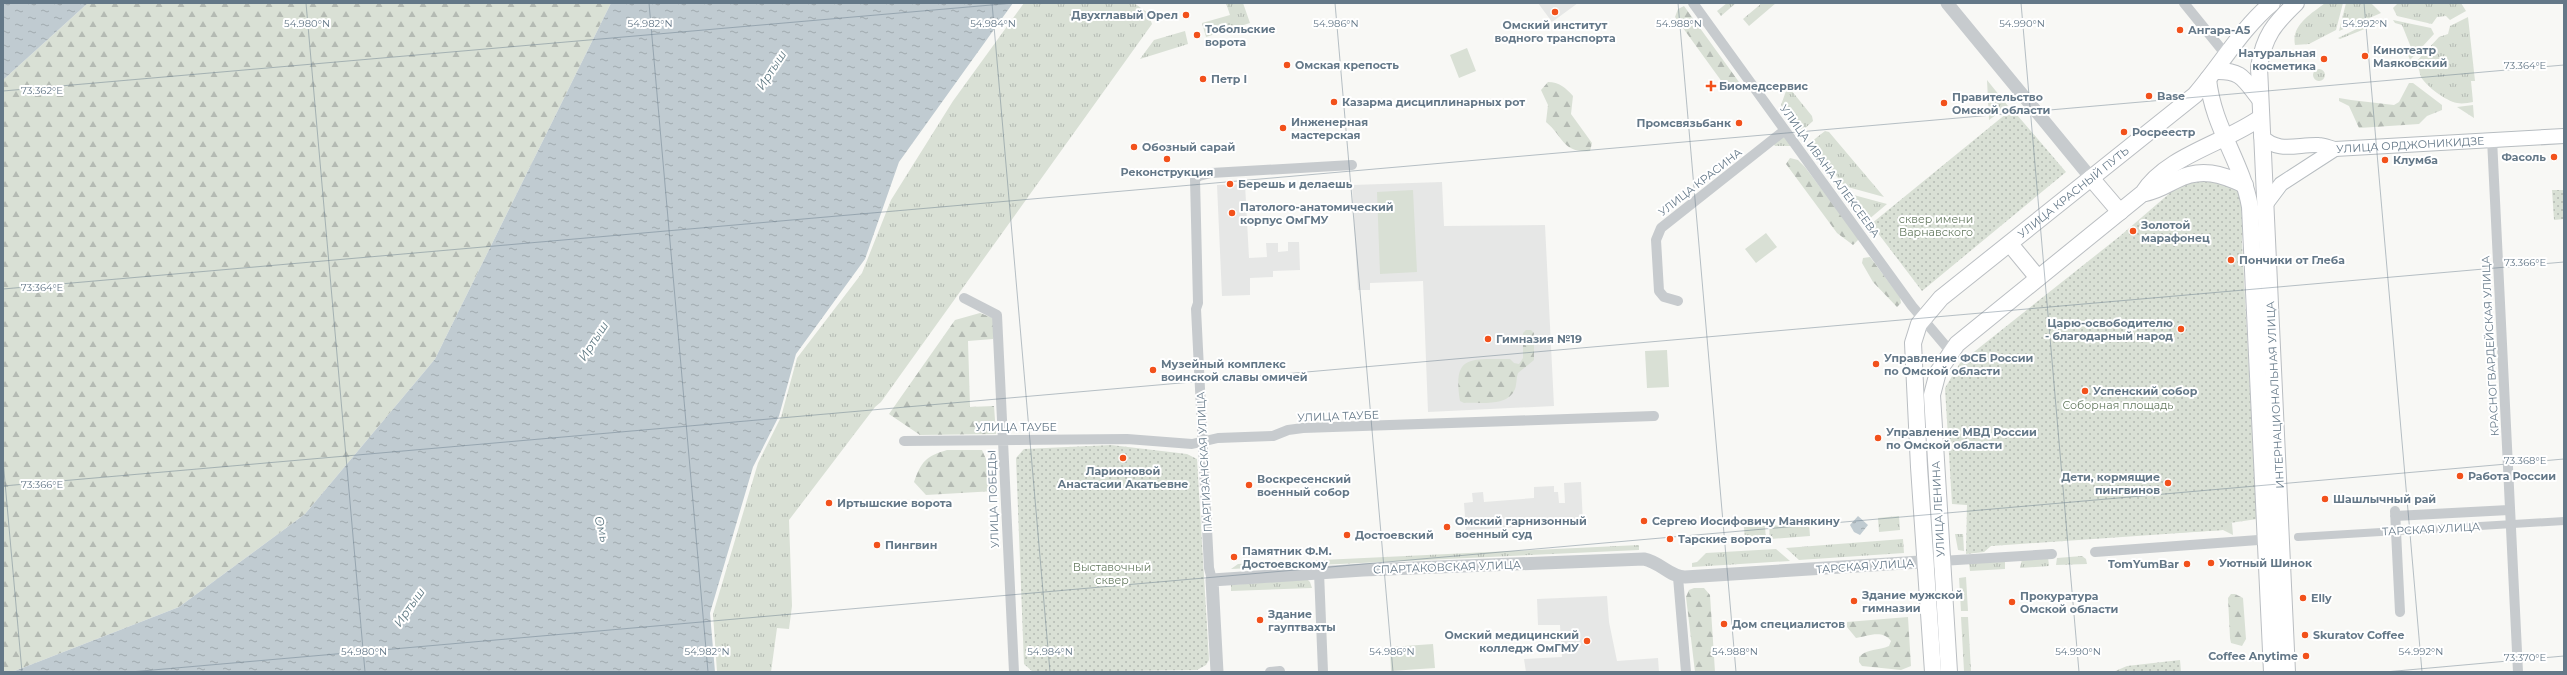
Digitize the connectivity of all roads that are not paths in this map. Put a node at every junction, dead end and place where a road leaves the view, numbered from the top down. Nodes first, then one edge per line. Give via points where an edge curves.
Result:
1 (1693, 3) edge
2 (1947, 3) edge
3 (2184, 3) edge
4 (2272, 3) edge
5 (2296, 3) edge
6 (2227, 56) junction
7 (2212, 75) junction
8 (2259, 98) junction
9 (2260, 118) junction
10 (1785, 130) junction
11 (2261, 136) junction
12 (2564, 136) edge
13 (2224, 138) junction
14 (2492, 139) junction
15 (2335, 149) junction
16 (1352, 165) dead end
17 (2091, 178) junction
18 (2245, 185) junction
19 (2144, 193) junction
20 (2266, 204) junction
21 (2120, 212) junction
22 (2010, 244) junction
23 (2038, 278) junction
24 (964, 298) dead end
25 (1678, 301) dead end
26 (1923, 318) junction
27 (1950, 351) junction
28 (1914, 394) joint
29 (1654, 416) dead end
30 (1002, 438) junction
31 (904, 441) dead end
32 (1203, 442) junction
33 (2509, 510) junction
34 (2564, 521) edge
35 (2510, 525) junction
36 (2396, 531) junction
37 (2298, 537) dead end
38 (2274, 539) junction
39 (2095, 552) dead end
40 (2052, 554) dead end
41 (1941, 560) junction
42 (1925, 562) junction
43 (1319, 572) junction
44 (1678, 577) junction
45 (1212, 580) junction
46 (2400, 612) dead end
47 (1280, 671) edge
48 (1014, 672) edge
49 (1217, 672) edge
50 (1270, 672) edge
51 (1323, 672) edge
52 (1686, 672) edge
53 (1933, 672) edge
54 (1949, 672) edge
55 (2272, 672) edge
56 (2287, 672) edge
57 (2518, 672) edge

1 - 10 street, УЛИЦА ИВАНА АЛЕКСЕЕВА
2 - 17 street
3 - 6 street
4 - 6 main road, УЛИЦА КРАСНЫЙ ПУТЬ via 2244,30
5 - 8 main road via 2281,17 2265,39 2258,67
6 - 7 main road, УЛИЦА КРАСНЫЙ ПУТЬ
7 - 8 main road via 2229,71 2237,74
7 - 13 main road, ИНТЕРНАЦИОНАЛЬНАЯ УЛИЦА via 2210,101
7 - 17 main road, УЛИЦА КРАСНЫЙ ПУТЬ via 2195,95
8 - 9 main road
9 - 11 main road, ИНТЕРНАЦИОНАЛЬНАЯ УЛИЦА
9 - 13 main road
10 - 25 street, УЛИЦА КРАСИНА via 1661,228 1656,240 1659,291 1664,297
10 - 26 street, УЛИЦА ИВАНА АЛЕКСЕЕВА
11 - 15 main road, УЛИЦА ОРДЖОНИКИДЗЕ via 2269,144 2279,147 2320,145
11 - 20 main road, ИНТЕРНАЦИОНАЛЬНАЯ УЛИЦА
12 - 14 main road, УЛИЦА ОРДЖОНИКИДЗЕ
13 - 18 main road, ИНТЕРНАЦИОНАЛЬНАЯ УЛИЦА
13 - 19 main road via 2177,163 2149,183
14 - 15 main road, УЛИЦА ОРДЖОНИКИДЗЕ
14 - 33 street, КРАСНОГВАРДЕЙСКАЯ УЛИЦА
15 - 20 main road via 2281,184
16 - 32 street, ПАРТИЗАНСКАЯ УЛИЦА via 1211,173 1195,179 1198,303 1196,309
17 - 21 main road
17 - 22 main road, УЛИЦА КРАСНЫЙ ПУТЬ
18 - 19 main road via 2215,173 2200,172 2180,178 2153,192
18 - 38 main road, ИНТЕРНАЦИОНАЛЬНАЯ УЛИЦА via 2250,207
19 - 21 main road
20 - 38 main road, ИНТЕРНАЦИОНАЛЬНАЯ УЛИЦА
21 - 23 main road
22 - 23 main road
22 - 26 main road, УЛИЦА КРАСНЫЙ ПУТЬ via 1941,298
23 - 27 main road
24 - 30 street, УЛИЦА ПОБЕДЫ via 997,315
26 - 27 street, УЛИЦА ИВАНА АЛЕКСЕЕВА
26 - 28 main road, УЛИЦА КРАСНЫЙ ПУТЬ via 1913,342
27 - 41 main road, УЛИЦА ЛЕНИНА via 1938,372 1932,395
28 - 42 main road, УЛИЦА ЛЕНИНА
29 - 32 street, УЛИЦА ТАУБЕ via 1303,428 1273,436 1218,438
30 - 31 street, УЛИЦА ТАУБЕ
30 - 32 street, УЛИЦА ТАУБЕ via 1128,438 1192,444
30 - 48 street, УЛИЦА ПОБЕДЫ
32 - 45 street, ПАРТИЗАНСКАЯ УЛИЦА
33 - 35 street, КРАСНОГВАРДЕЙСКАЯ УЛИЦА
33 - 36 street, ТАРСКАЯ УЛИЦА via 2395,514
34 - 35 street, ТАРСКАЯ УЛИЦА
35 - 36 street, ТАРСКАЯ УЛИЦА
35 - 57 street, КРАСНОГВАРДЕЙСКАЯ УЛИЦА
36 - 37 street, ТАРСКАЯ УЛИЦА
36 - 46 street
38 - 39 street
38 - 55 main road, ИНТЕРНАЦИОНАЛЬНАЯ УЛИЦА
38 - 56 main road, ИНТЕРНАЦИОНАЛЬНАЯ УЛИЦА
40 - 41 street, ТАРСКАЯ УЛИЦА
41 - 42 street, ТАРСКАЯ УЛИЦА
41 - 54 main road, УЛИЦА ЛЕНИНА
42 - 44 street, ТАРСКАЯ УЛИЦА
42 - 53 main road, УЛИЦА ЛЕНИНА
43 - 44 street, СПАРТАКОВСКАЯ УЛИЦА via 1644,559 1660,564
43 - 45 street, СПАРТАКОВСКАЯ УЛИЦА
43 - 51 street
44 - 52 street
45 - 49 street, ПАРТИЗАНСКАЯ УЛИЦА
47 - 50 street

